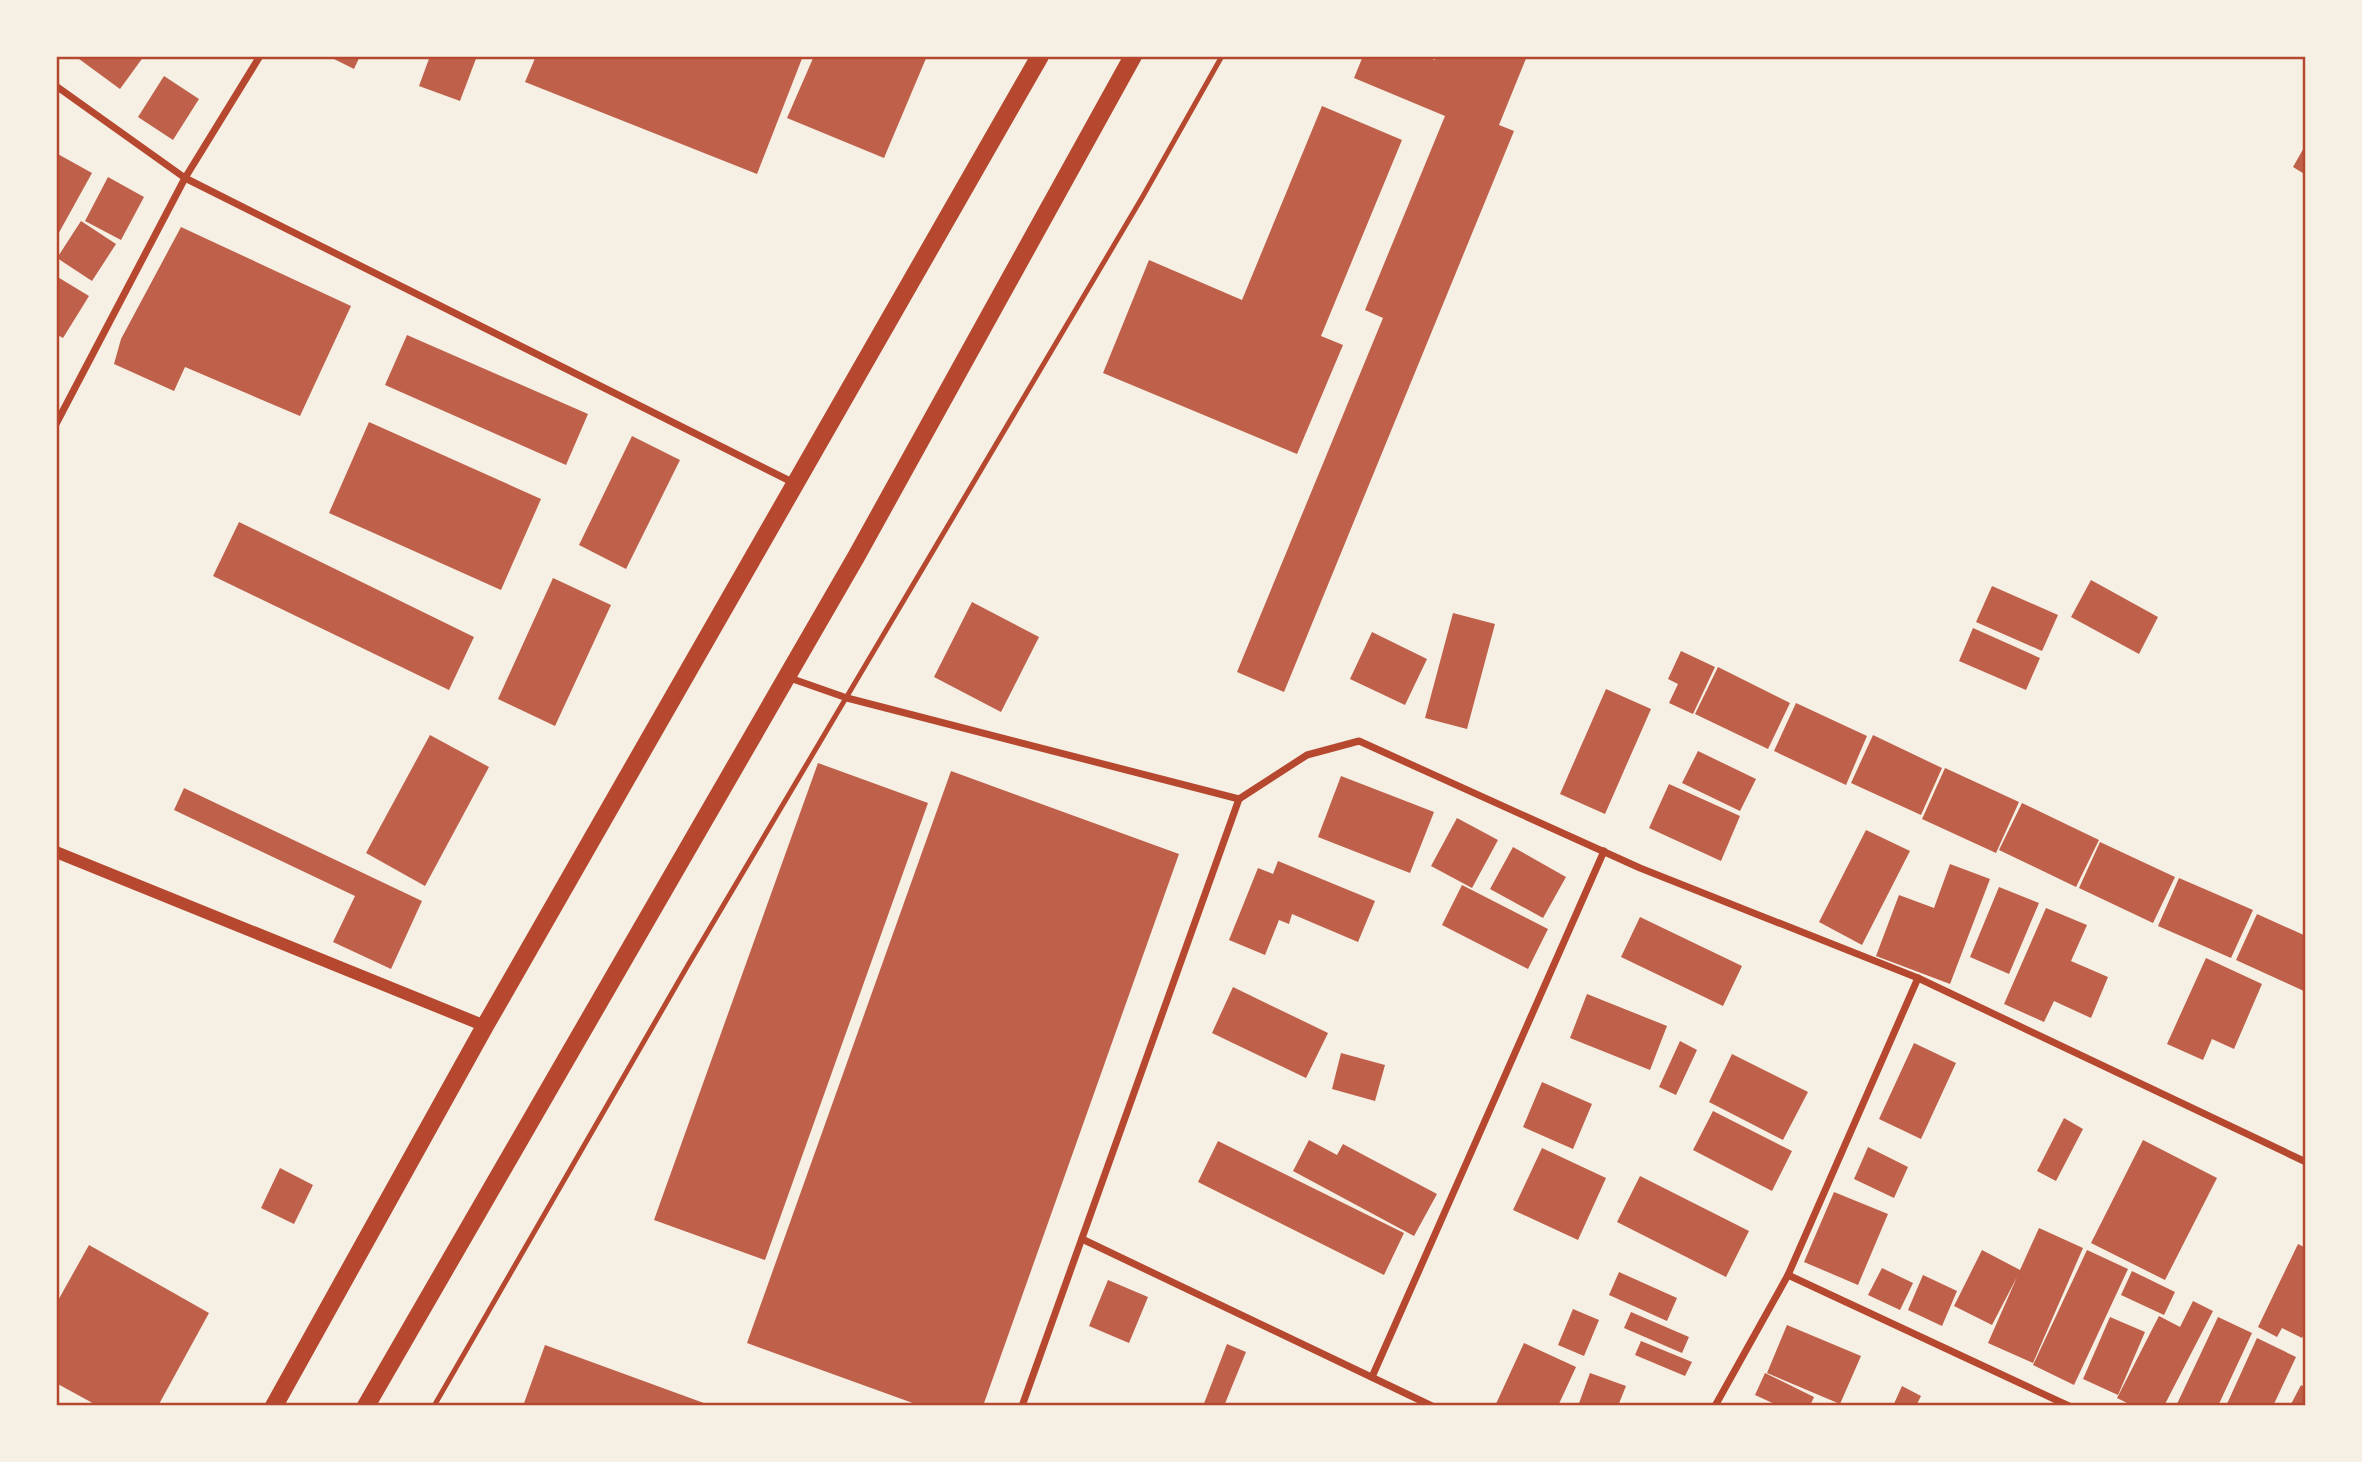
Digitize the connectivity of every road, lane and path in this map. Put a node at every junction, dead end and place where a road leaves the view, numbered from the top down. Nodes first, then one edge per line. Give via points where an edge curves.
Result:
1 (260, 56) edge
2 (1040, 56) edge
3 (1133, 56) edge
4 (1222, 56) edge
5 (56, 86) edge
6 (185, 178) junction
7 (56, 424) edge
8 (794, 483) junction
9 (786, 677) junction
10 (847, 698) junction
11 (1239, 799) junction
12 (1604, 851) junction
13 (56, 852) edge
14 (1918, 978) junction
15 (485, 1027) junction
16 (2306, 1162) edge
17 (1082, 1239) junction
18 (1788, 1275) junction
19 (1372, 1377) junction
20 (274, 1406) edge
21 (366, 1406) edge
22 (434, 1406) edge
23 (1022, 1406) edge
24 (1432, 1406) edge
25 (1715, 1406) edge
26 (2069, 1406) edge

1 - 6 street
2 - 8 main road
3 - 9 main road
4 - 10 lane
5 - 6 street
6 - 7 street
6 - 8 street
8 - 15 main road
9 - 10 street
9 - 21 main road
10 - 11 street
10 - 22 lane
11 - 12 street via 1307,755 1359,741
11 - 17 street
12 - 14 street
12 - 19 street
13 - 15 street
14 - 16 street
14 - 18 street
15 - 20 main road
17 - 19 street
17 - 23 street
18 - 25 street
18 - 26 street
19 - 24 street

